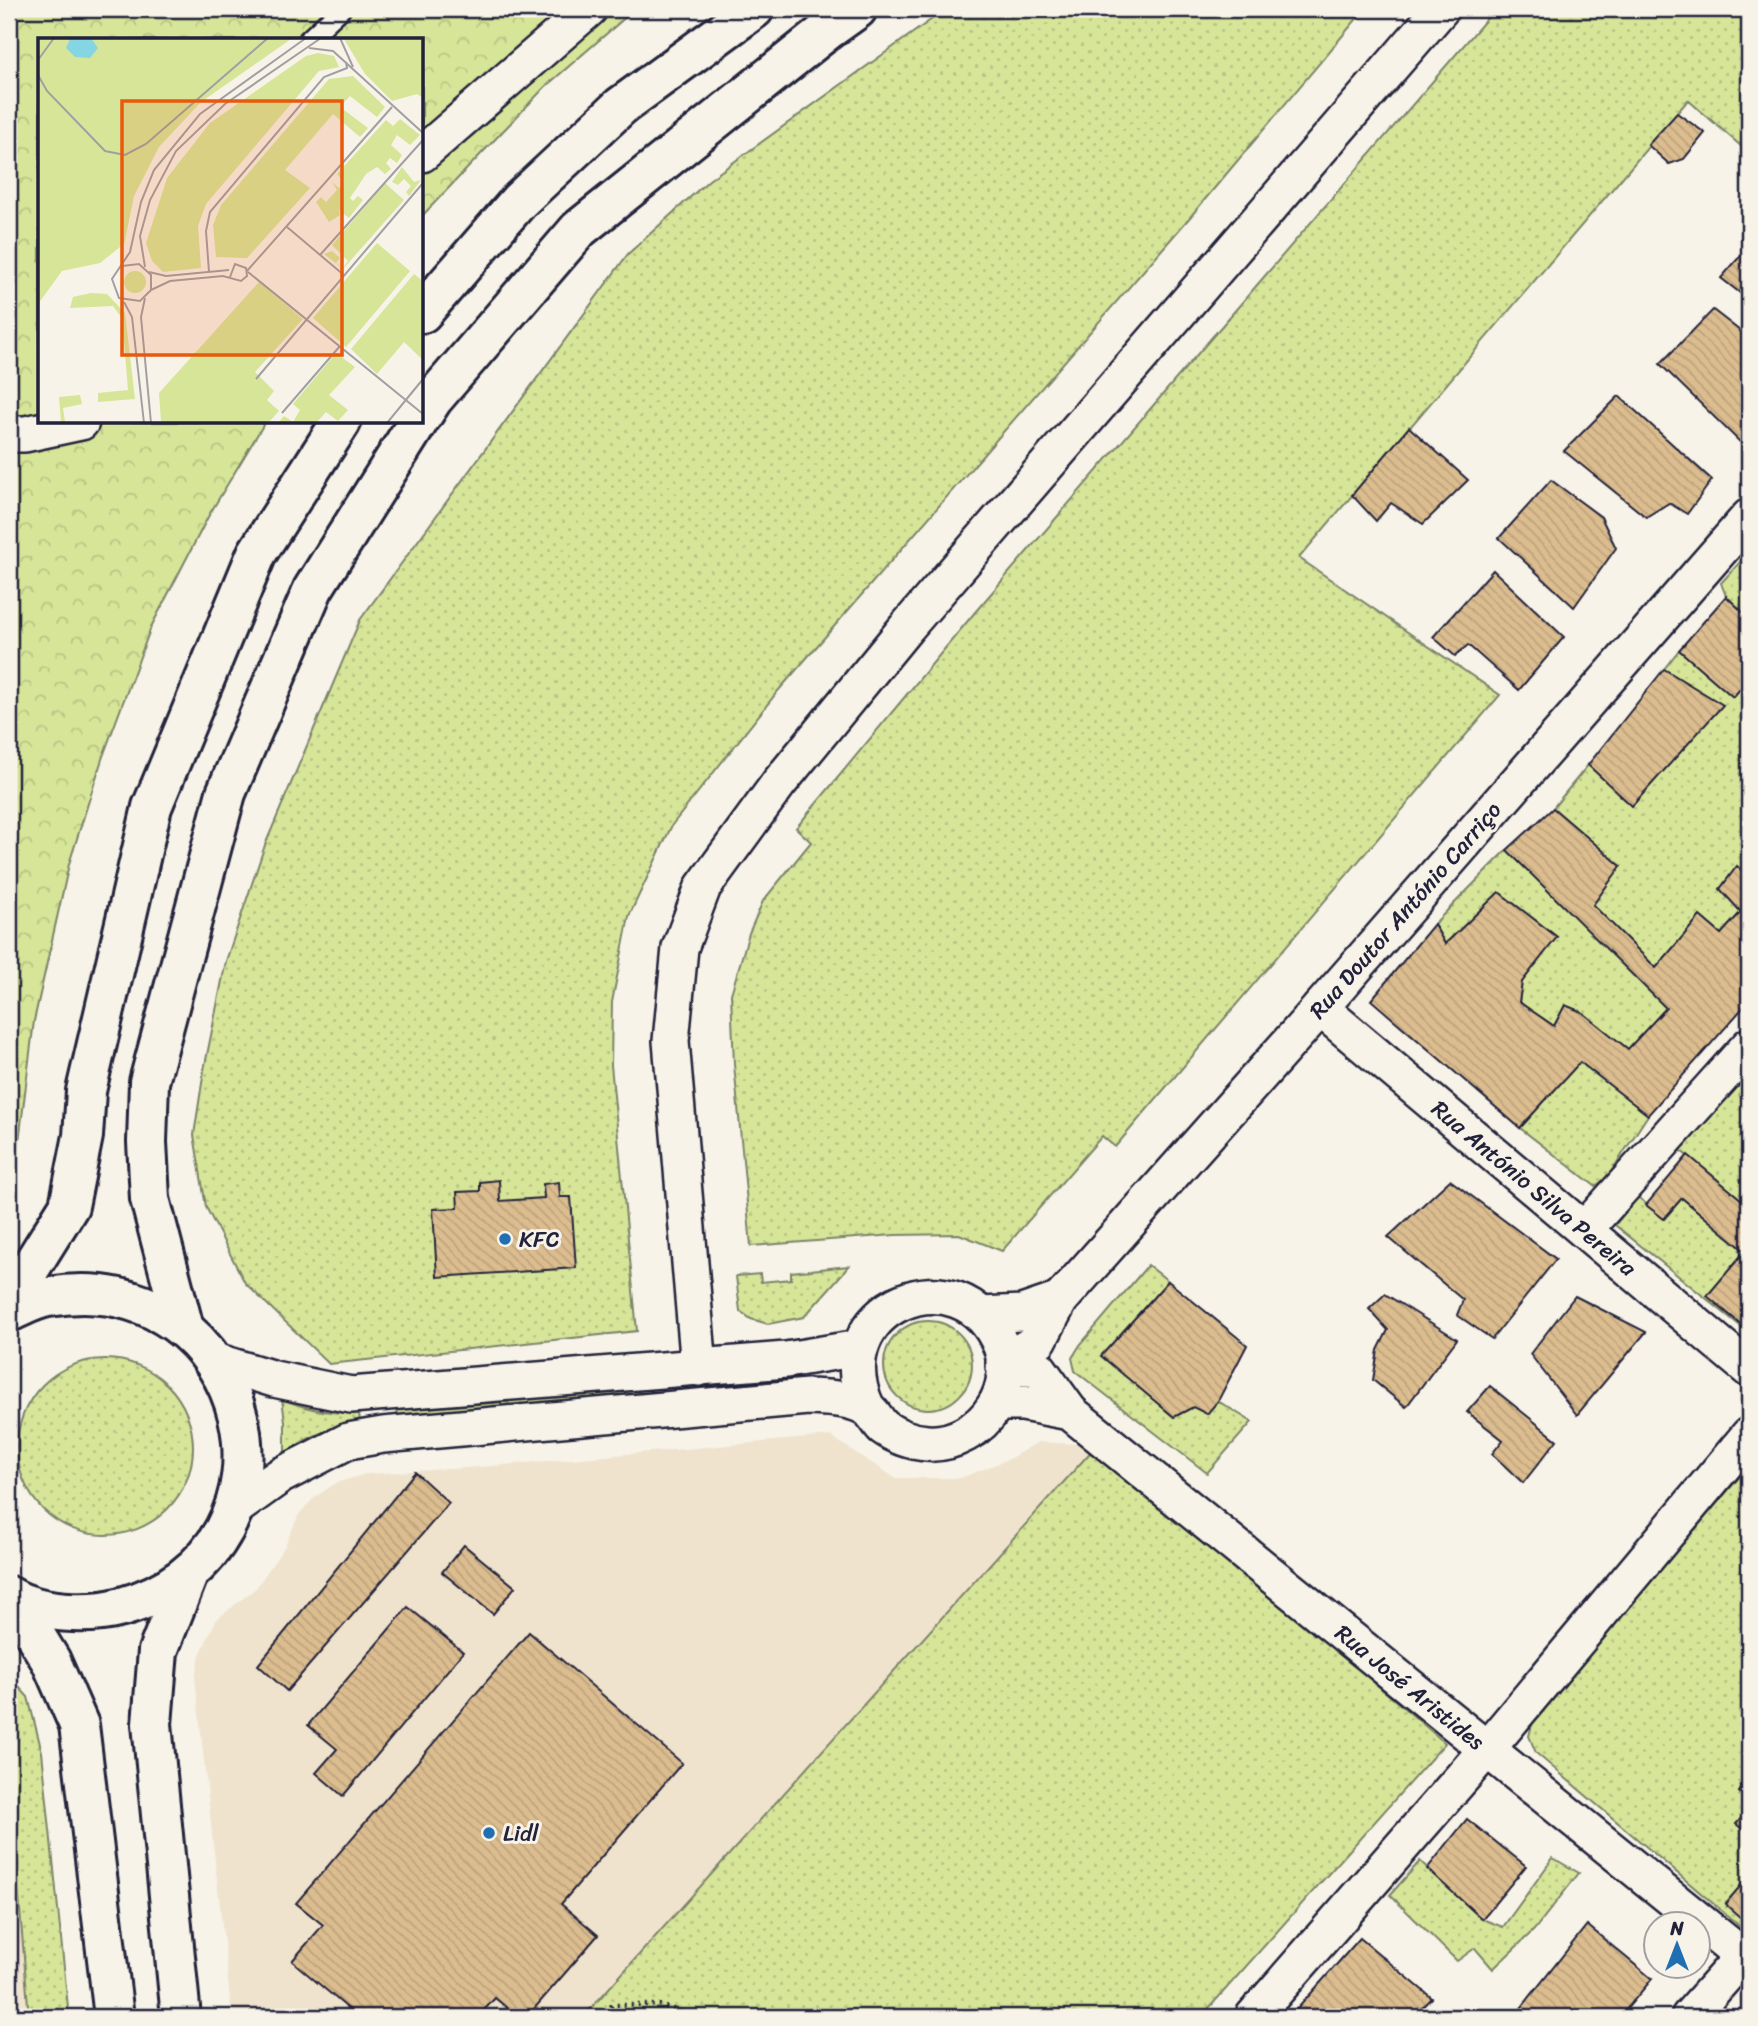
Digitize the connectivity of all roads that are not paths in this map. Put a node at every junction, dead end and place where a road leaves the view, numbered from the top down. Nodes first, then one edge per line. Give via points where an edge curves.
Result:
1 (341, 9) edge
2 (589, 9) edge
3 (754, 9) edge
4 (857, 9) edge
5 (1441, 9) edge
6 (310, 38) edge
7 (424, 152) edge
8 (424, 311) edge
9 (424, 413) edge
10 (72, 424) edge
11 (340, 424) edge
12 (417, 424) edge
13 (9, 434) edge
14 (1749, 517) edge
15 (1320, 1008) junction
16 (1749, 1046) edge
17 (1584, 1230) junction
18 (1060, 1300) junction
19 (9, 1302) edge
20 (9, 1312) edge
21 (982, 1315) junction
22 (184, 1328) junction
23 (859, 1348) junction
24 (215, 1361) junction
25 (1004, 1364) junction
26 (699, 1368) junction
27 (1749, 1369) edge
28 (997, 1404) junction
29 (867, 1408) junction
30 (1070, 1412) junction
31 (1749, 1435) edge
32 (234, 1509) junction
33 (188, 1575) junction
34 (11, 1597) edge
35 (1487, 1749) junction
36 (1746, 1959) edge
37 (114, 2017) edge
38 (181, 2017) edge
39 (1253, 2017) edge
40 (1689, 2017) edge

1 - 6 lane
2 - 7 street
3 - 8 main road via 621,106 519,201
4 - 9 main road via 579,229
5 - 26 street via 906,628 779,783 704,887 680,948 671,1041
10 - 13 street
11 - 19 main road via 257,553 152,807 86,1091 83,1136 69,1206
12 - 22 main road via 313,589 226,793 149,1082 150,1199
14 - 15 street, Rua Doutor António Carriço
15 - 17 street, Rua António Silva Pereira
15 - 18 street, Rua Doutor António Carriço
16 - 17 street
17 - 27 street, Rua António Silva Pereira
18 - 21 street, Rua Doutor António Carriço via 1022,1313
18 - 25 street, Rua Doutor António Carriço via 1039,1340
20 - 22 main road via 46,1297 95,1293 142,1304
21 - 23 street via 943,1296 901,1301 868,1328
21 - 25 street via 996,1332
22 - 24 main road
23 - 26 street via 792,1360
23 - 29 street via 857,1379
24 - 26 street via 352,1395
24 - 32 main road via 232,1392 242,1430 241,1483
25 - 28 street
25 - 30 street, Rua José Aristides via 1039,1369
28 - 29 street via 971,1431 951,1441 928,1444 904,1439 883,1427
28 - 30 street, Rua José Aristides via 1023,1403
29 - 32 street via 841,1399 799,1397 383,1435 348,1441 280,1476
30 - 35 street, Rua José Aristides
31 - 35 street
32 - 33 main road via 223,1533
33 - 34 main road via 149,1599 105,1612 58,1612
33 - 38 main road via 158,1651 152,1724
34 - 37 main road via 51,1661 79,1726
35 - 36 street, Rua José Aristides
35 - 39 street
36 - 40 street

